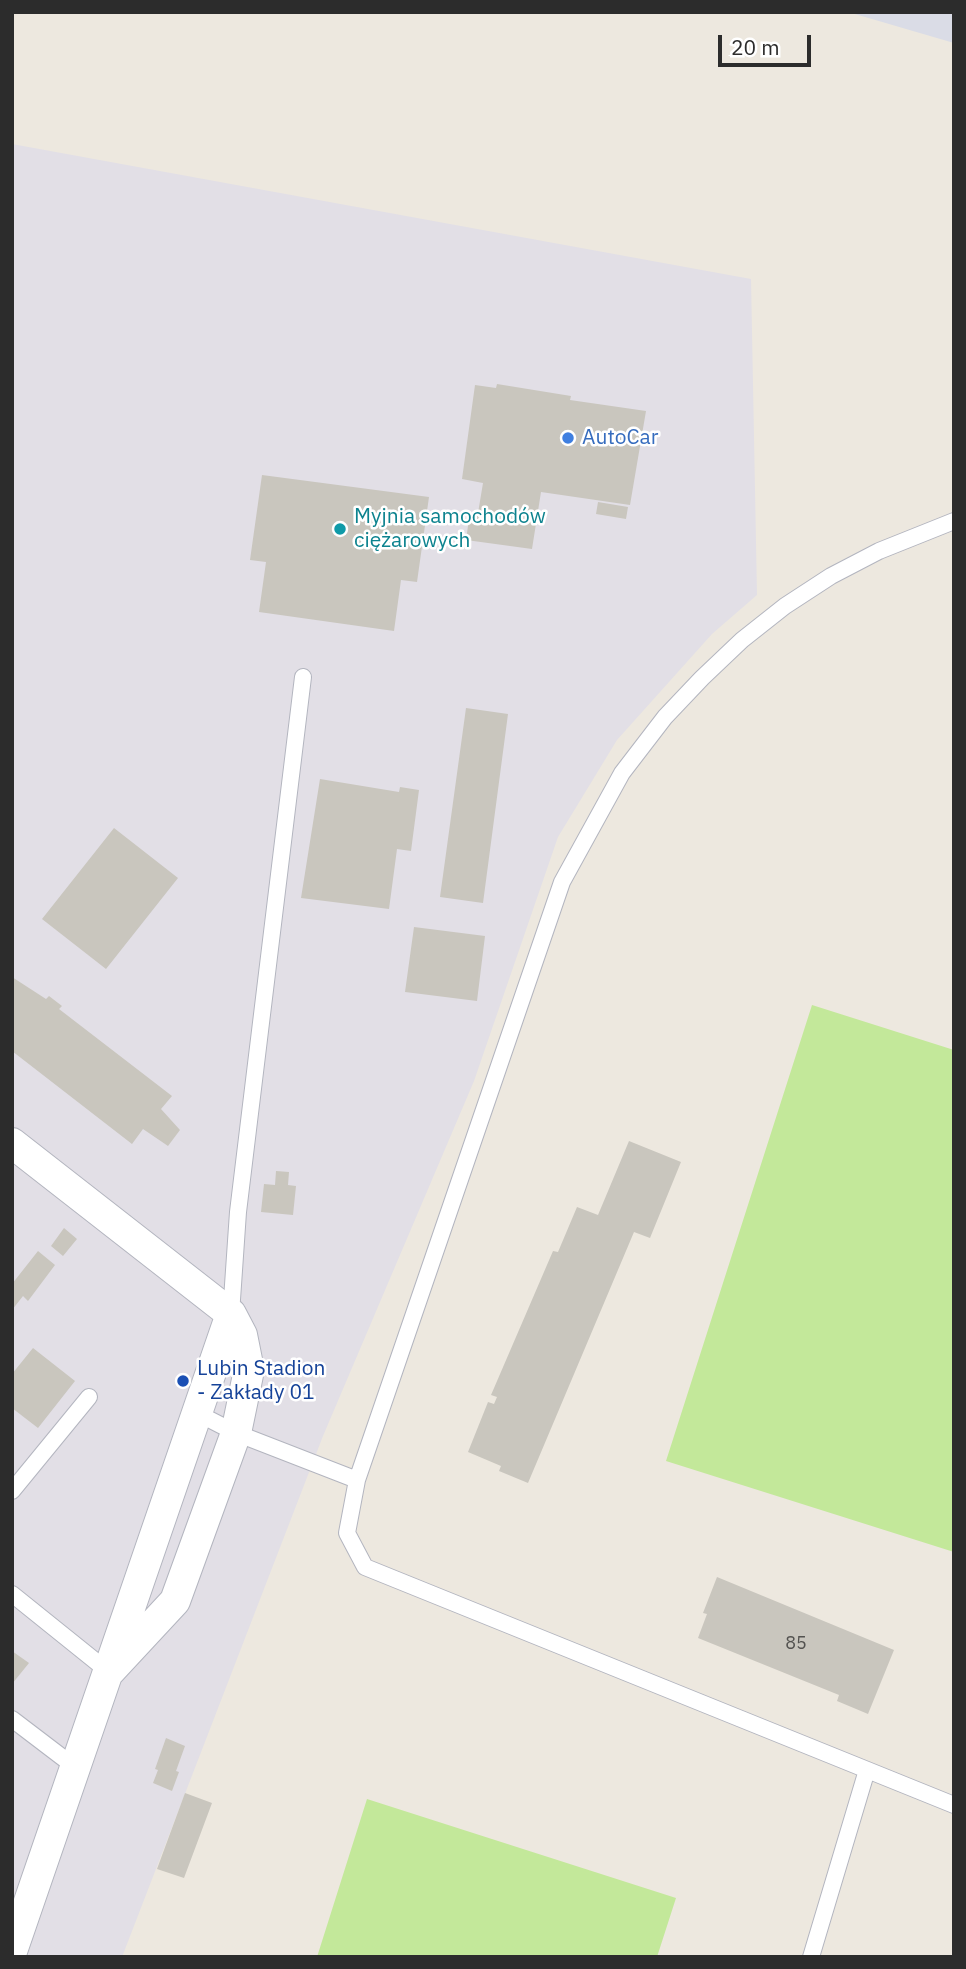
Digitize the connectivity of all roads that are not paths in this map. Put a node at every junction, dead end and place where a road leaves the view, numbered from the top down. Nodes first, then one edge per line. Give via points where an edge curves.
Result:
1 (954, 521) edge
2 (303, 677) dead end
3 (12, 1143) edge
4 (231, 1314) junction
5 (89, 1397) dead end
6 (197, 1413) junction
7 (236, 1433) junction
8 (358, 1480) junction
9 (12, 1491) edge
10 (12, 1594) edge
11 (109, 1672) junction
12 (12, 1719) edge
13 (75, 1767) junction
14 (867, 1769) junction
15 (954, 1805) edge
16 (12, 1951) edge
17 (811, 1957) edge

1 - 8 lane via 878,551 785,606 702,678 622,773 562,882
2 - 4 lane via 238,1212
3 - 4 street
4 - 6 street
4 - 7 street via 242,1335 249,1370
5 - 9 lane
6 - 7 lane
6 - 11 street
7 - 8 lane
7 - 11 street via 174,1601
8 - 14 lane via 347,1533 365,1567
10 - 11 lane
11 - 13 street
12 - 13 lane
13 - 16 street
14 - 15 lane
14 - 17 lane

